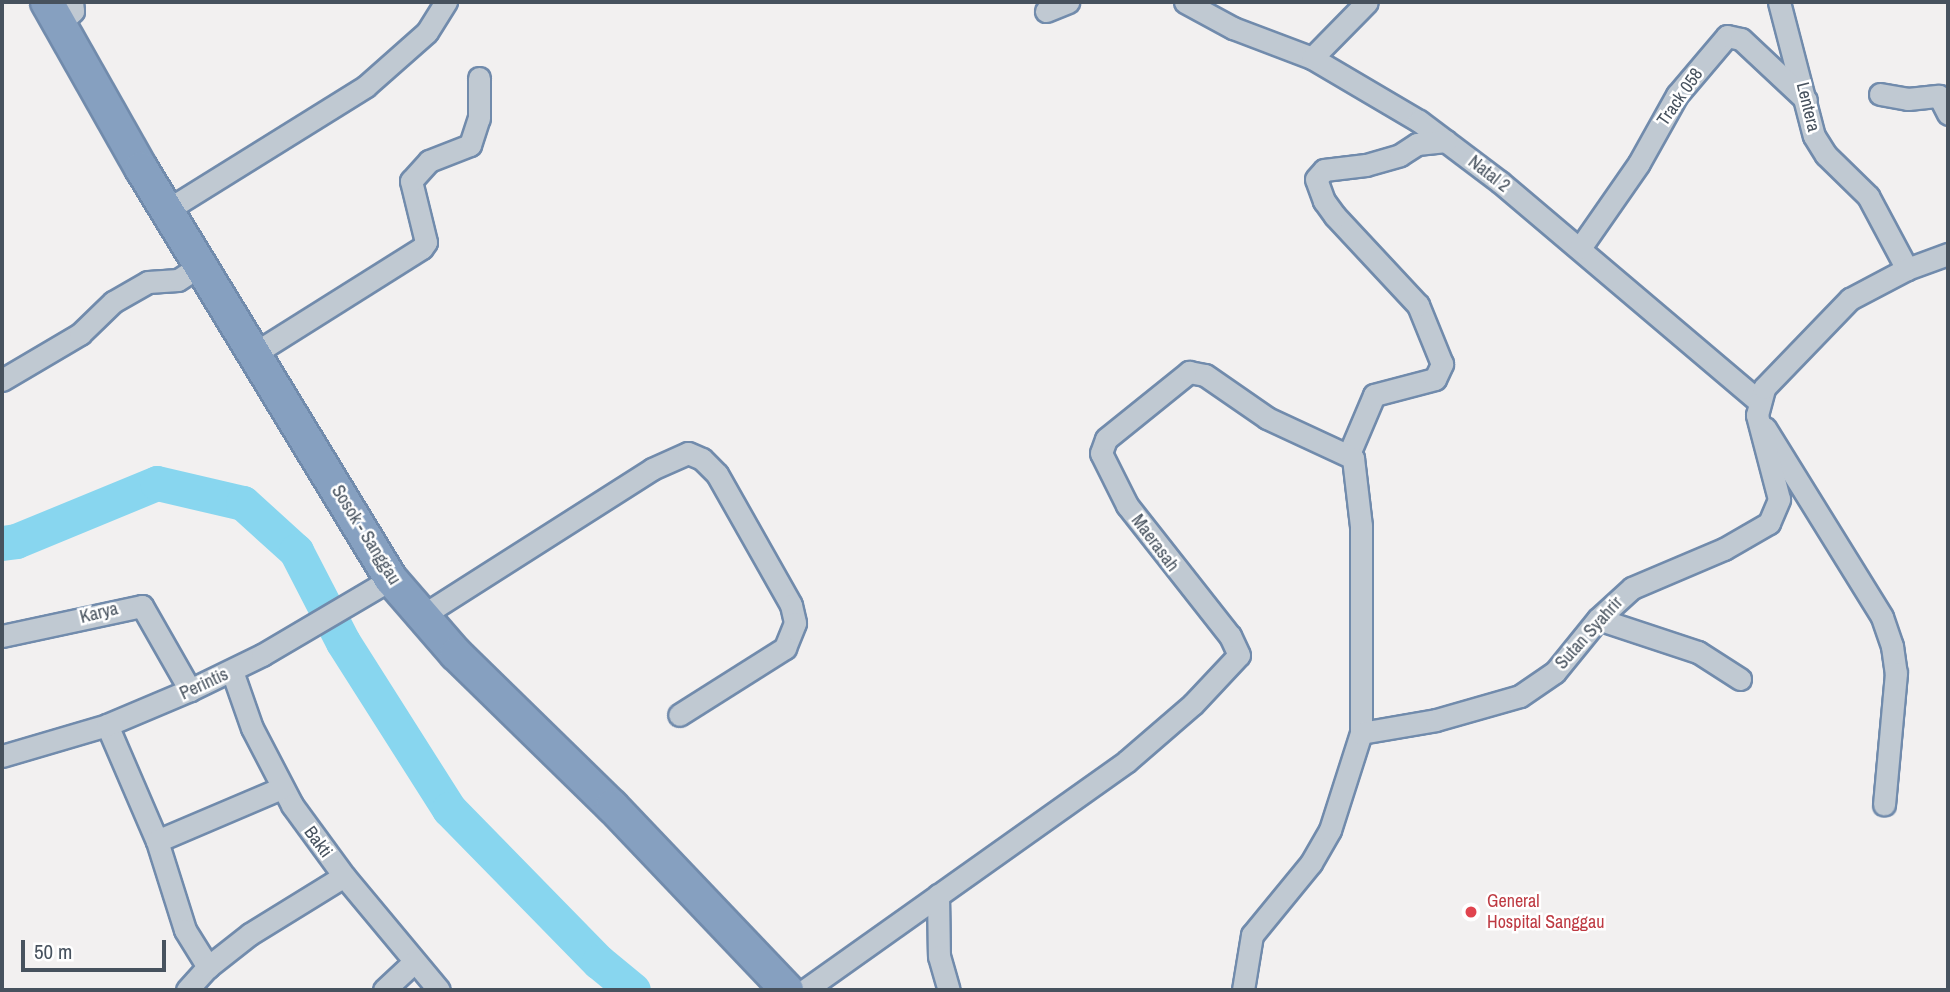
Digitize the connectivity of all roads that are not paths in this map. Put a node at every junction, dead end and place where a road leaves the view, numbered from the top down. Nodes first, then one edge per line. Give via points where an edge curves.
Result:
1 (446, 2) edge
2 (1069, 2) edge
3 (1186, 2) edge
4 (1367, 2) edge
5 (1779, 2) edge
6 (59, 9) edge
7 (1046, 11) dead end
8 (1312, 58) junction
9 (479, 78) dead end
10 (1880, 94) dead end
11 (1806, 100) junction
12 (1948, 114) edge
13 (1446, 141) junction
14 (167, 210) junction
15 (1580, 248) junction
16 (1948, 254) edge
17 (201, 265) junction
18 (1907, 269) junction
19 (255, 353) junction
20 (2, 380) edge
21 (1757, 408) junction
22 (1349, 454) junction
23 (391, 579) junction
24 (421, 617) junction
25 (1598, 619) junction
26 (2, 636) edge
27 (232, 671) junction
28 (1740, 679) dead end
29 (190, 691) junction
30 (679, 715) dead end
31 (107, 725) junction
32 (1361, 733) junction
33 (2, 756) edge
34 (281, 788) junction
35 (1884, 804) dead end
36 (157, 841) junction
37 (344, 876) junction
38 (938, 895) junction
39 (414, 962) junction
40 (208, 967) junction
41 (187, 990) edge
42 (384, 990) edge
43 (439, 990) edge
44 (787, 990) edge
45 (805, 990) edge
46 (949, 990) edge
47 (1243, 990) edge

1 - 14 street via 427,32 366,86
2 - 7 street
3 - 8 street, Natal 2 via 1233,28
4 - 8 street
5 - 11 street, Lentera
6 - 14 highway, Sosok - Sanggau
8 - 13 street, Natal 2
9 - 19 street via 476,136 464,150 429,161 411,181 426,242 422,248
10 - 12 street via 1908,99 1938,96
11 - 15 street, Track 058 via 1741,39 1727,36 1677,95 1639,163
11 - 18 street, Lentera via 1819,146 1868,197
13 - 15 street, Natal 2
13 - 22 street via 1417,144 1400,155 1366,165 1324,170 1316,179 1335,216 1418,304 1442,365 1435,379 1374,395
14 - 17 highway, Sosok - Sanggau
15 - 21 street, Natal 2
16 - 18 street
17 - 19 highway, Sosok - Sanggau
17 - 20 street via 178,280 148,282 113,302 80,334
18 - 21 street via 1873,285 1830,316 1764,388
19 - 23 highway, Sosok - Sanggau
21 - 25 street, Sutan Syahrir via 1779,499 1769,523 1724,549 1632,588
21 - 35 street, Natal 2 via 1876,608 1892,646 1896,673
22 - 32 street via 1357,469 1361,526
22 - 38 street, Maerasah via 1266,418 1205,375 1189,372 1106,439 1101,453 1127,505 1230,636 1238,655 1193,704 1127,761
23 - 24 highway, Sosok - Sanggau
23 - 27 street, Perintis
24 - 30 street via 652,469 688,453 717,474 791,605 795,623 785,648
24 - 44 highway, Sosok - Sanggau via 612,806
25 - 28 street via 1698,652
25 - 32 street, Sutan Syahrir via 1555,672 1520,696 1436,720
26 - 29 street, Karya via 142,606
27 - 29 street, Perintis
27 - 34 street, Bakti
29 - 31 street, Perintis
31 - 33 street, Perintis
31 - 36 street
32 - 47 street via 1331,830 1311,863 1252,935
34 - 36 street
34 - 37 street, Bakti
36 - 40 street via 185,930
37 - 39 street, Bakti
37 - 40 street via 250,934
38 - 45 street, Maerasah
38 - 46 street via 939,956
39 - 42 street
39 - 43 street, Bakti
40 - 41 street

